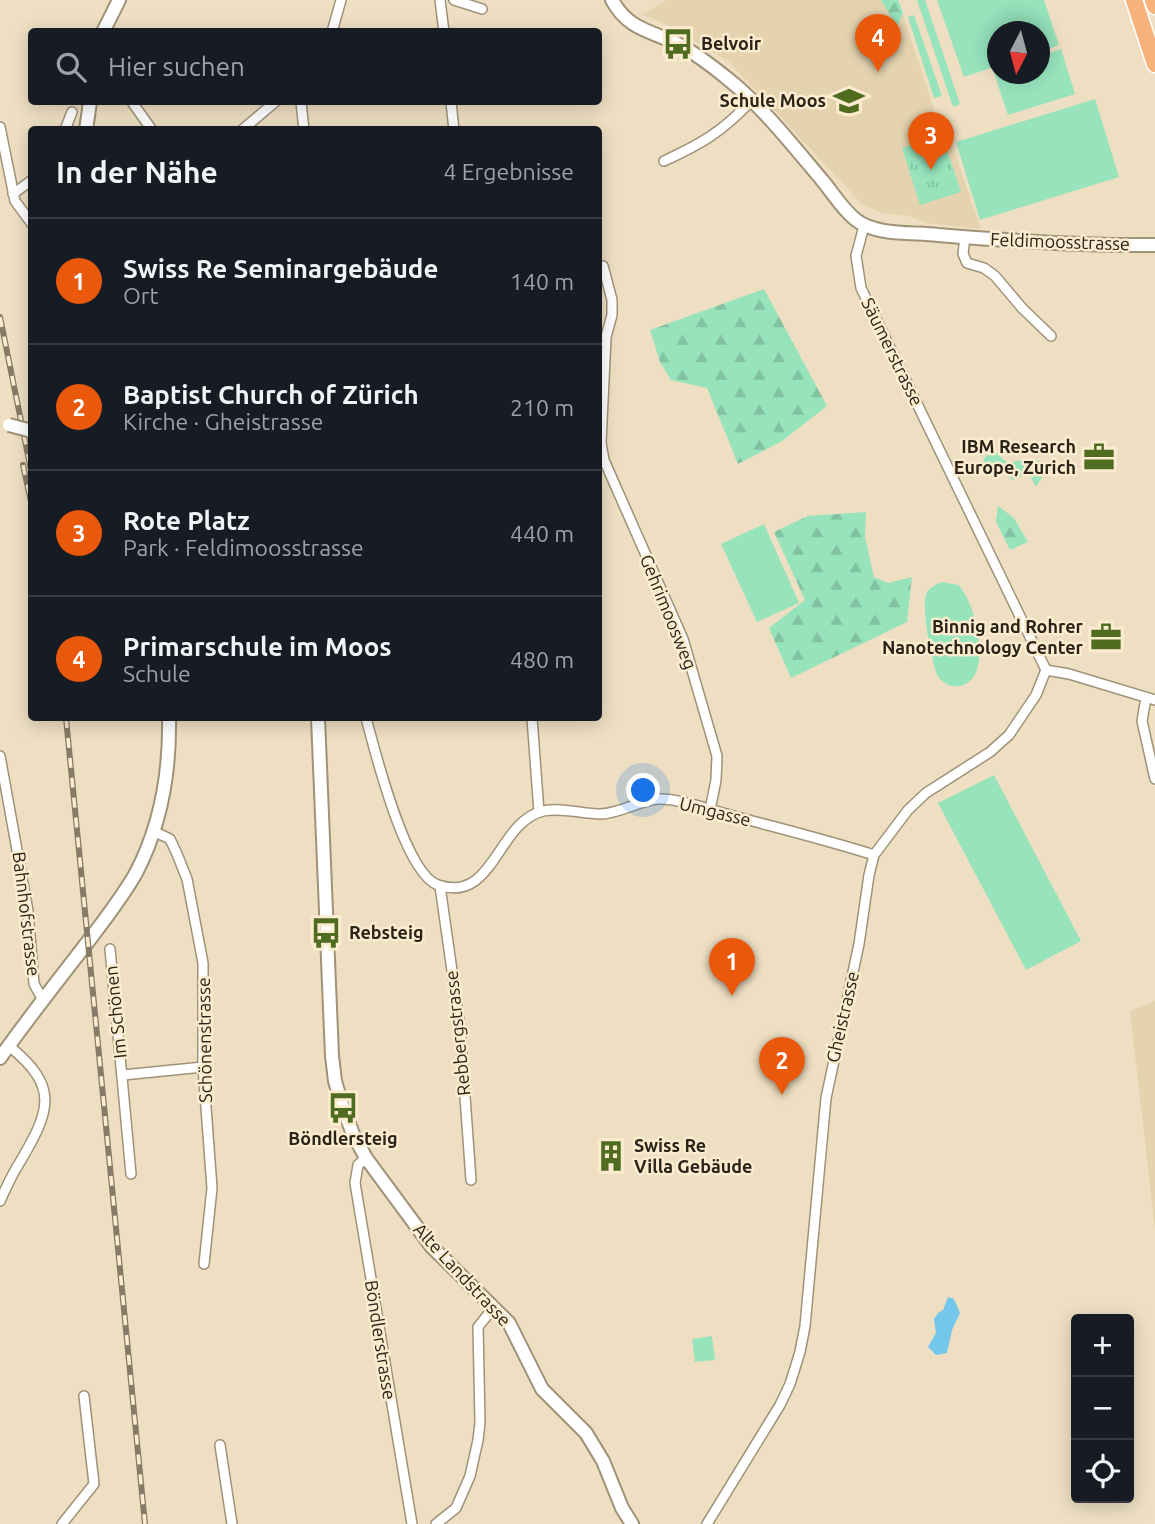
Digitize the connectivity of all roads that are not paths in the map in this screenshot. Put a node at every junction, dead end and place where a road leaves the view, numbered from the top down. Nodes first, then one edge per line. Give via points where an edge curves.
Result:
1 (341, 0) edge
2 (440, 0) edge
3 (454, 0) edge
4 (612, 0) edge
5 (1134, 0) edge
6 (1153, 0) edge
7 (116, 1) edge
8 (1155, 6) edge
9 (482, 9) dead end
10 (105, 28) edge
11 (333, 28) edge
12 (444, 28) edge
13 (1155, 64) edge
14 (751, 101) junction
15 (90, 105) edge
16 (134, 105) edge
17 (271, 105) edge
18 (301, 105) edge
19 (451, 105) edge
20 (72, 112) dead end
21 (67, 126) edge
22 (87, 126) edge
23 (149, 126) edge
24 (247, 126) edge
25 (304, 126) edge
26 (454, 126) edge
27 (0, 127) edge
28 (664, 161) dead end
29 (28, 183) edge
30 (13, 194) junction
31 (28, 219) edge
32 (864, 226) junction
33 (965, 237) junction
34 (1155, 245) edge
35 (603, 266) dead end
36 (1051, 336) dead end
37 (5, 422) edge
38 (602, 422) edge
39 (28, 429) edge
40 (602, 449) edge
41 (1046, 670) junction
42 (1151, 699) edge
43 (169, 721) edge
44 (318, 721) edge
45 (367, 721) edge
46 (532, 721) edge
47 (0, 756) edge
48 (1155, 779) edge
49 (710, 810) junction
50 (539, 812) junction
51 (153, 831) junction
52 (874, 855) junction
53 (440, 886) junction
54 (110, 948) dead end
55 (43, 1000) junction
56 (9, 1046) junction
57 (0, 1058) edge
58 (203, 1067) junction
59 (123, 1075) junction
60 (366, 1158) junction
61 (131, 1174) dead end
62 (471, 1180) dead end
63 (0, 1201) edge
64 (204, 1264) dead end
65 (494, 1307) junction
66 (84, 1396) dead end
67 (220, 1445) dead end
68 (62, 1524) edge
69 (232, 1524) edge
70 (412, 1524) edge
71 (436, 1524) edge
72 (632, 1524) edge
73 (707, 1524) edge

1 - 11 street
2 - 12 street
3 - 9 street
4 - 14 main road via 630,22 678,44
5 - 13 highway
6 - 8 highway
7 - 10 main road
14 - 28 street via 703,143
14 - 32 main road
15 - 22 main road
16 - 23 street
17 - 24 street
18 - 25 street
19 - 26 street
20 - 21 street
27 - 30 street
29 - 30 street
30 - 31 street
32 - 33 main road, Feldimoosstrasse
32 - 41 street, Säumerstrasse via 856,256 861,288
33 - 34 main road, Feldimoosstrasse via 1062,245
33 - 36 street, Feldimoosstrasse via 967,263 995,276
35 - 38 street, Gehrimoosweg via 612,315 606,337
37 - 39 main road, bridge
40 - 49 street, Gehrimoosweg via 683,639 717,756
41 - 42 street
41 - 52 street, Gheistrasse via 1036,695 1009,735 926,793
42 - 48 street via 1142,721
43 - 51 main road via 166,771
44 - 60 main road, Alte Landstrasse via 332,1056 343,1108
45 - 53 street via 407,844 428,879
46 - 50 street
47 - 55 street, Bahnhofstrasse via 28,911 34,984
49 - 50 street, Umgasse via 657,799 613,813
49 - 52 street, Umgasse
50 - 53 street via 512,831 481,878 460,888
51 - 55 main road via 136,873
51 - 58 street, Schönenstrasse via 170,839 187,879 195,915 204,963
52 - 73 street, Gheistrasse via 826,1098 800,1352 780,1405
53 - 62 street, Rebbergstrasse via 460,1027
54 - 59 street, Im Schönen
55 - 56 main road, Bahnhofstrasse
56 - 57 main road, Bahnhofstrasse
56 - 63 street via 40,1080 46,1103 40,1127
58 - 59 street, Im Schönen
58 - 64 street, Schönenstrasse via 212,1188
59 - 61 street, Im Schönen
60 - 65 main road, Alte Landstrasse via 431,1246
60 - 70 street, Böndlerstrasse via 358,1165 355,1183
65 - 71 street via 478,1327 480,1422 470,1476 456,1508
65 - 72 main road, Alte Landstrasse via 509,1323 542,1390 586,1433
66 - 68 street via 94,1484
67 - 69 street

